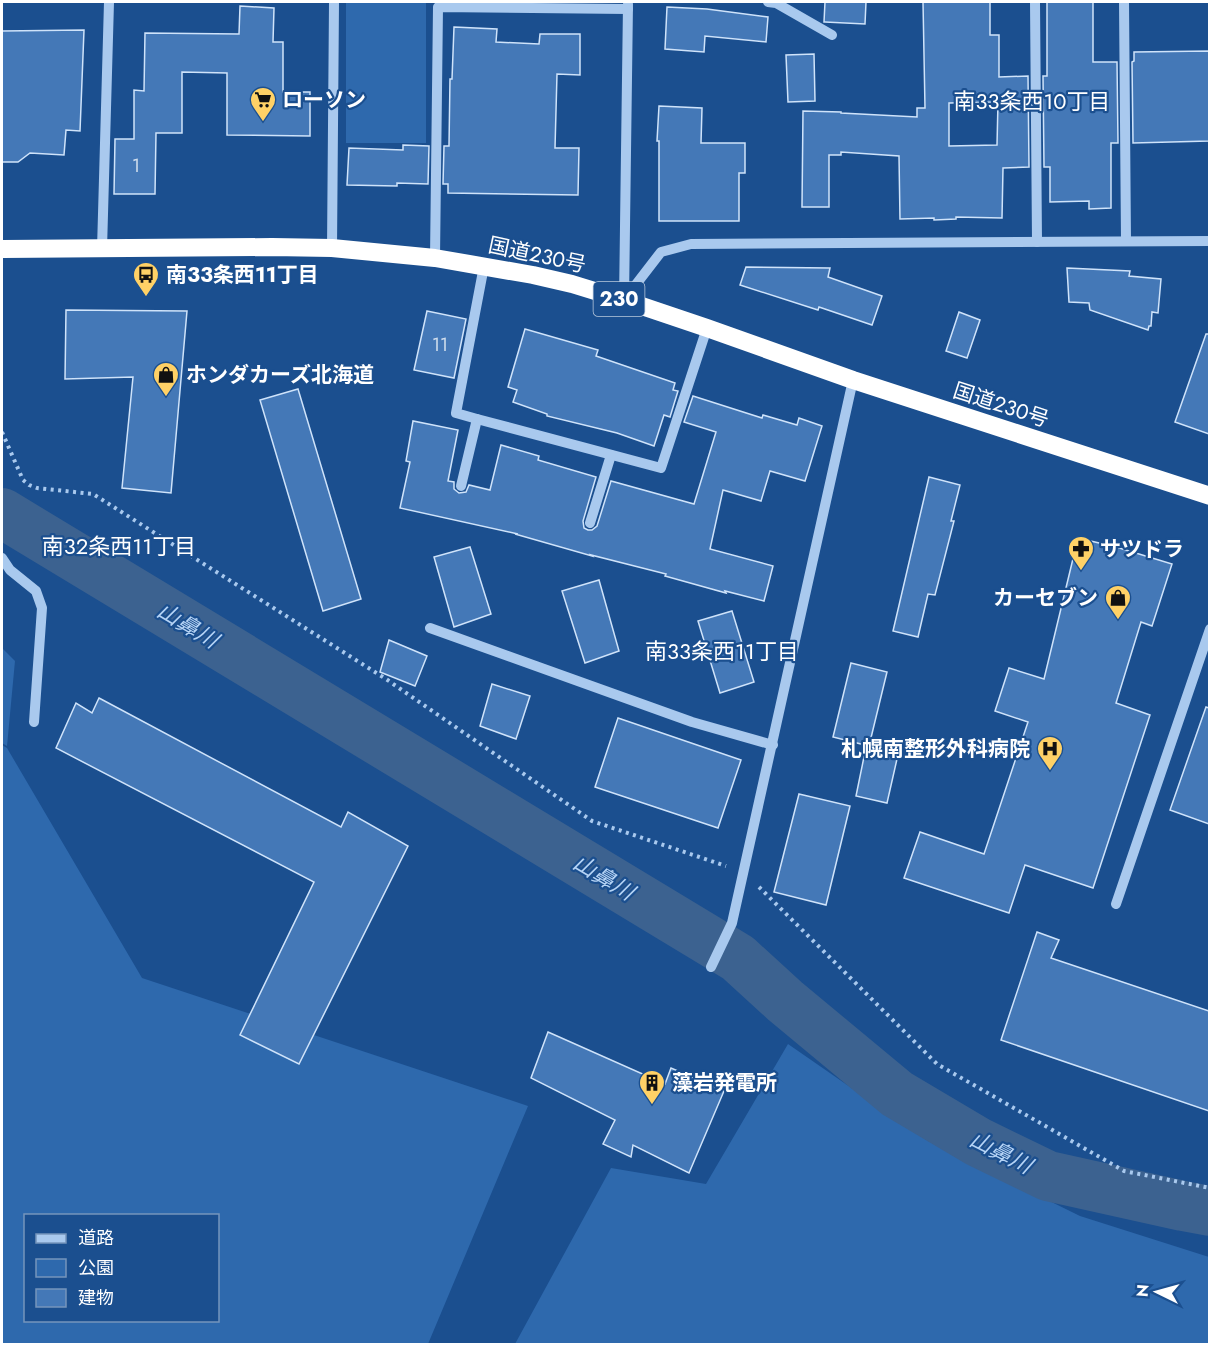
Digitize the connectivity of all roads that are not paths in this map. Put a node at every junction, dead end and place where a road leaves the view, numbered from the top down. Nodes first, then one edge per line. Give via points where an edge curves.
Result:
1 (109, 2) edge
2 (334, 2) edge
3 (768, 2) edge
4 (1035, 2) edge
5 (1124, 2) edge
6 (628, 5) edge
7 (832, 35) dead end
8 (1126, 241) junction
9 (1209, 241) edge
10 (1037, 242) junction
11 (332, 248) junction
12 (2, 249) edge
13 (102, 249) junction
14 (435, 258) junction
15 (484, 266) junction
16 (624, 300) junction
17 (707, 328) junction
18 (853, 380) junction
19 (477, 418) junction
20 (611, 455) junction
21 (461, 486) dead end
22 (1209, 496) edge
23 (590, 523) dead end
24 (2, 558) edge
25 (430, 628) dead end
26 (1209, 629) edge
27 (34, 722) dead end
28 (773, 745) junction
29 (1116, 904) dead end
30 (711, 967) dead end

1 - 13 street
2 - 11 street
3 - 7 street
4 - 10 street
5 - 8 street
6 - 14 street via 438,7
6 - 16 street
8 - 9 street
8 - 10 street
10 - 16 street via 691,244 661,252
11 - 13 highway, 国道230号 / 230
11 - 14 highway, 国道230号 / 230
12 - 13 highway, 国道230号 / 230
14 - 15 highway, 国道230号 / 230
15 - 16 highway, 国道230号 / 230 via 572,284
15 - 19 street via 456,413
16 - 17 highway, 国道230号 / 230
17 - 18 highway, 国道230号 / 230
17 - 20 street via 661,468
18 - 22 highway, 国道230号 / 230
18 - 28 street
19 - 20 street
19 - 21 street
20 - 23 street
24 - 27 street via 10,570 36,591 42,608
25 - 28 street via 692,722
26 - 29 street
28 - 30 street via 732,923

